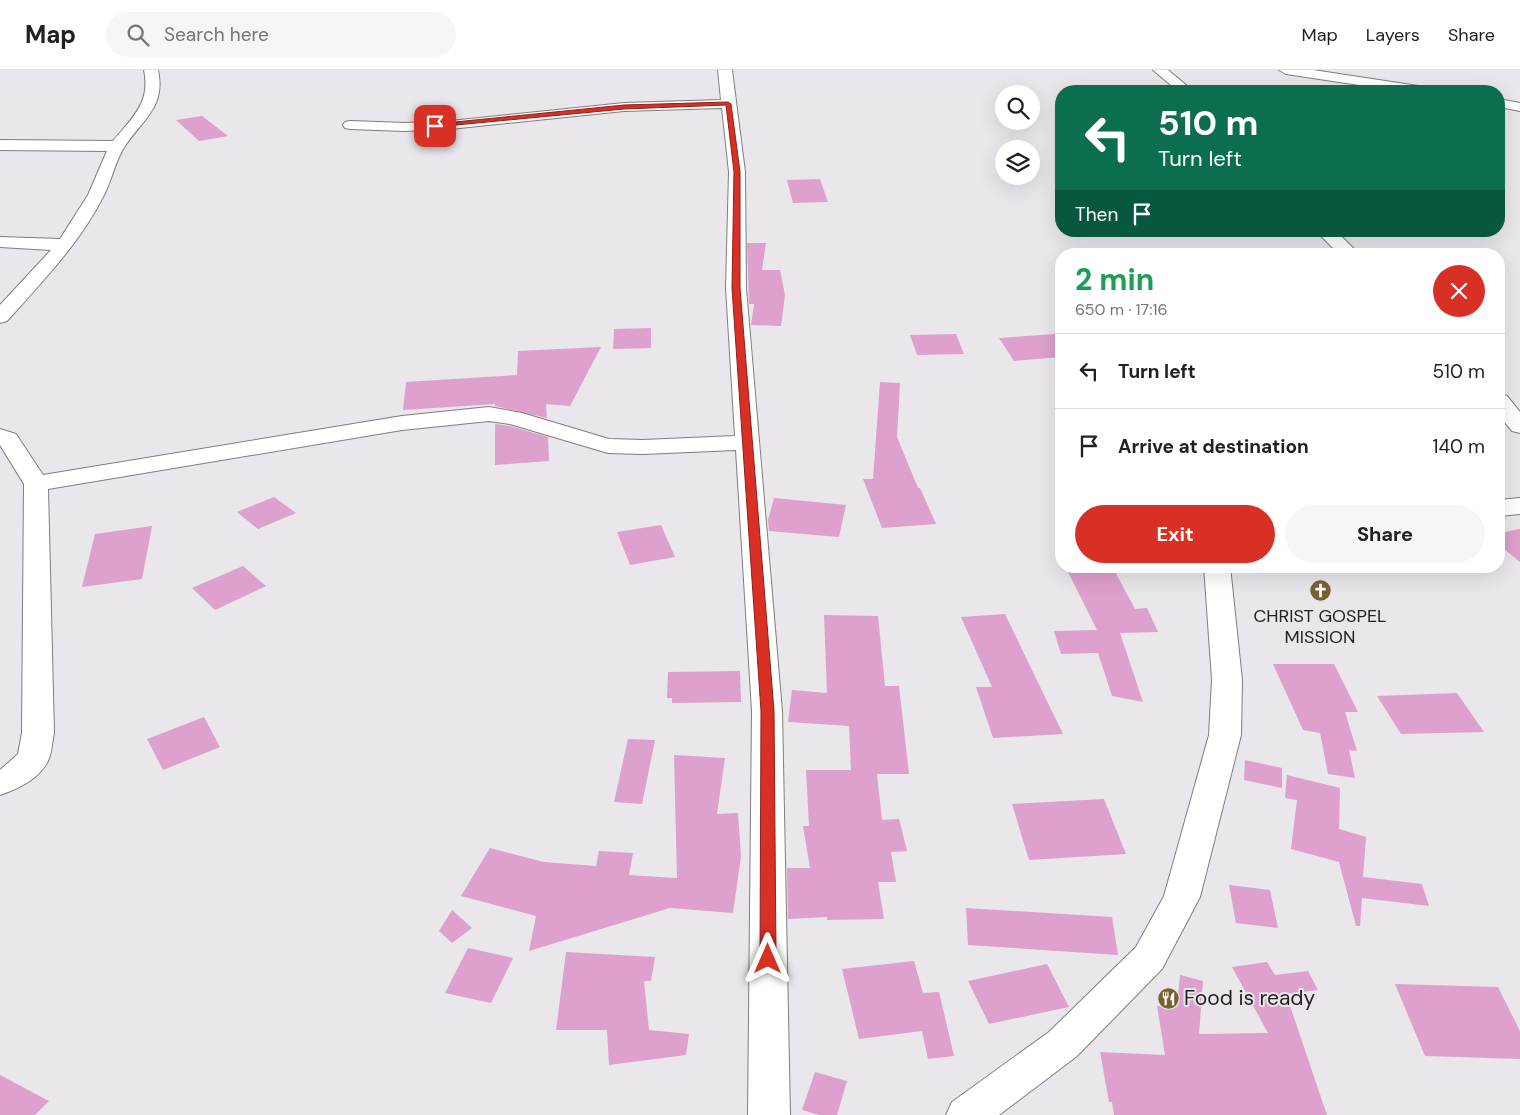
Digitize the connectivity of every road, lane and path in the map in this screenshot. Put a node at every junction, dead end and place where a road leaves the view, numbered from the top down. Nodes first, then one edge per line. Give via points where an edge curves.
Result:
1 (150, 70) edge
2 (725, 70) edge
3 (1160, 70) edge
4 (1286, 70) edge
5 (1179, 85) edge
6 (1385, 85) edge
7 (728, 104) junction
8 (1505, 104) edge
9 (1520, 107) edge
10 (350, 125) dead end
11 (0, 145) edge
12 (117, 146) junction
13 (1332, 237) edge
14 (0, 242) edge
15 (65, 245) junction
16 (1343, 248) edge
17 (0, 317) edge
18 (1505, 408) edge
19 (1520, 426) edge
20 (0, 436) edge
21 (747, 442) junction
22 (36, 484) junction
23 (1520, 506) edge
24 (1505, 507) edge
25 (1218, 573) edge
26 (0, 783) edge
27 (769, 1115) edge
28 (967, 1115) edge

1 - 12 street via 155,90 147,108
2 - 7 street
3 - 5 street
4 - 6 street
7 - 10 street via 624,107 450,125
7 - 21 street via 737,172 736,288
8 - 9 street
11 - 12 street
12 - 15 street via 96,195
13 - 16 street
14 - 15 street
15 - 17 street
18 - 19 street
20 - 22 street via 8,438
21 - 22 street via 608,446 514,418 489,414 402,423
21 - 27 street via 767,711
22 - 26 street via 38,733 33,759 12,778
23 - 24 street
25 - 28 street via 1227,680 1225,735 1182,897 1150,958 1063,1044

